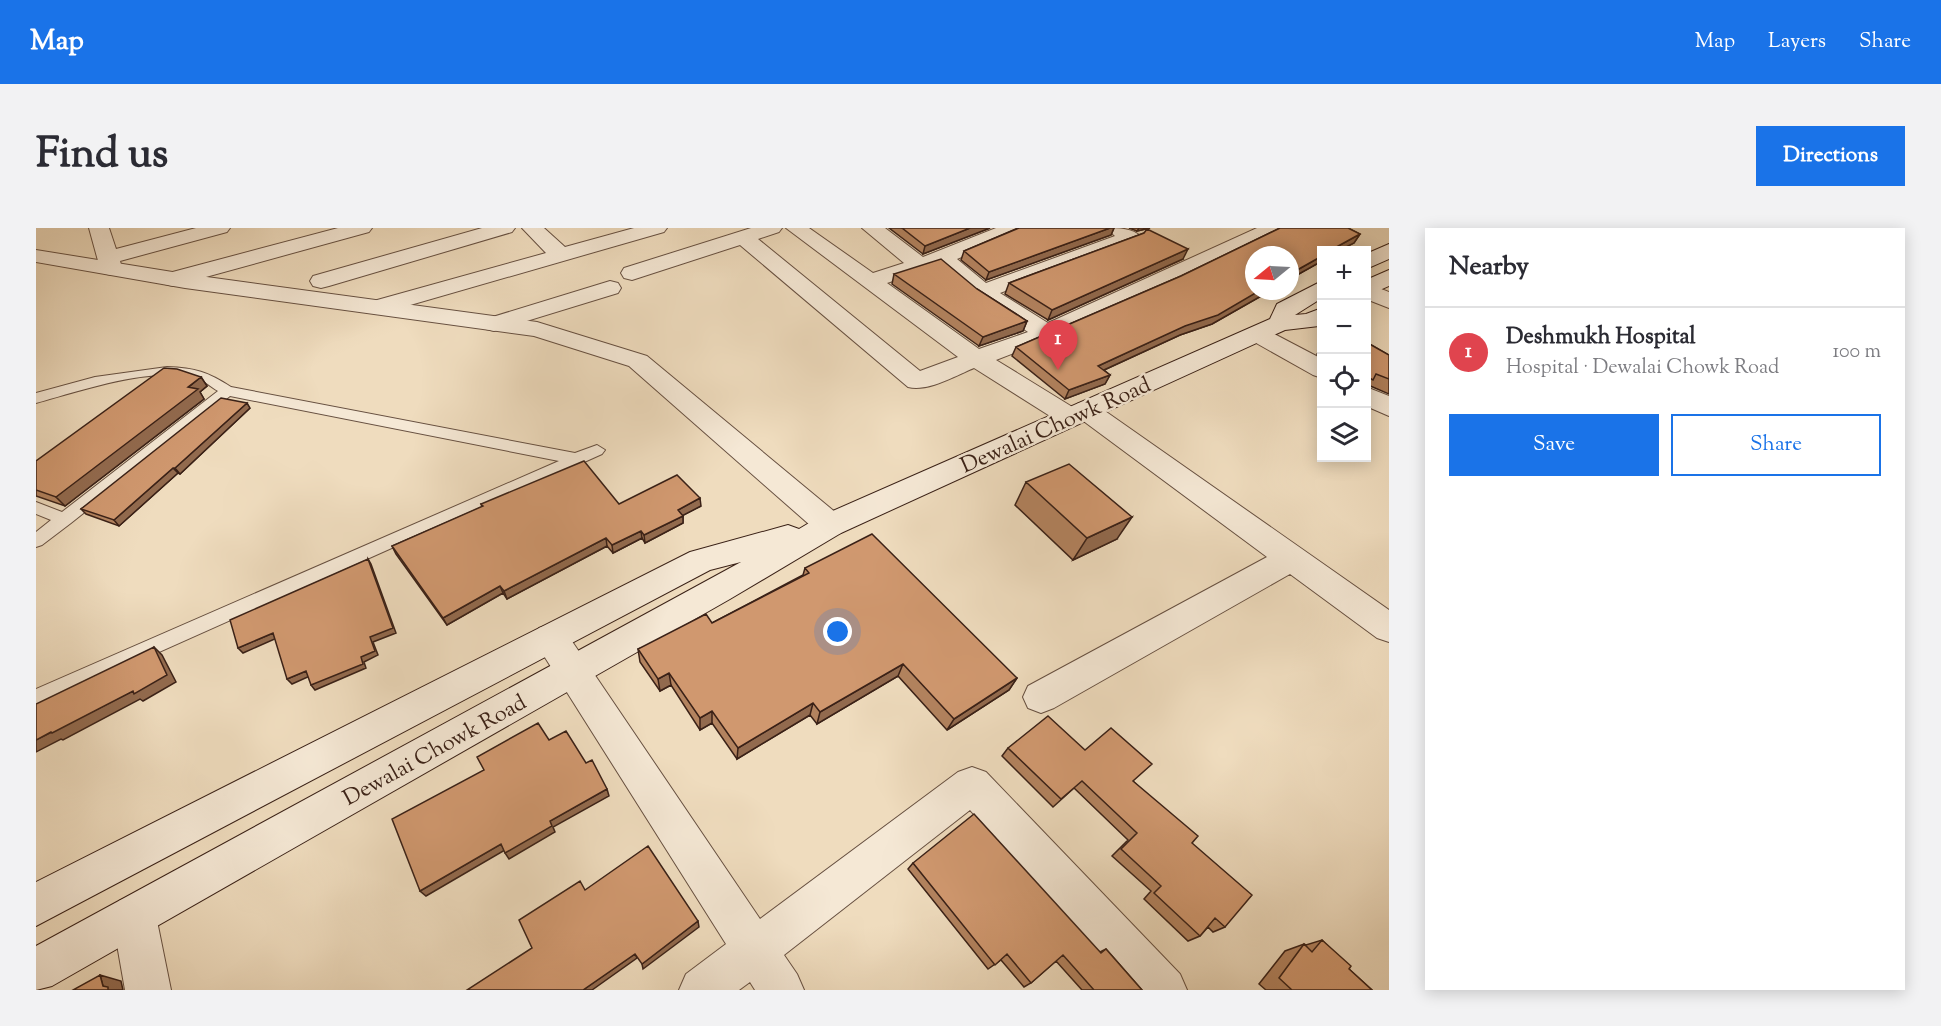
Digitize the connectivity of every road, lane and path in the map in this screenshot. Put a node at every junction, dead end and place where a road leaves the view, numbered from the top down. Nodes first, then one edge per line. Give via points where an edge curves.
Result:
1 (99, 228) edge
2 (220, 228) edge
3 (362, 228) edge
4 (505, 228) edge
5 (532, 228) edge
6 (657, 228) edge
7 (772, 228) edge
8 (796, 228) edge
9 (874, 228) edge
10 (1014, 228) edge
11 (1116, 228) edge
12 (1272, 228) edge
13 (324, 233) edge
14 (611, 234) edge
15 (744, 238) junction
16 (1389, 250) edge
17 (36, 256) edge
18 (562, 256) junction
19 (942, 258) junction
20 (1371, 260) edge
21 (109, 262) junction
22 (919, 264) junction
23 (632, 273) dead end
24 (1389, 277) edge
25 (173, 279) junction
26 (321, 280) junction
27 (872, 281) junction
28 (1371, 286) edge
29 (610, 288) dead end
30 (1317, 291) edge
31 (983, 292) junction
32 (1371, 292) edge
33 (299, 297) junction
34 (1389, 301) edge
35 (378, 307) junction
36 (1317, 318) edge
37 (494, 324) junction
38 (1269, 328) junction
39 (1046, 333) junction
40 (975, 358) junction
41 (1317, 366) edge
42 (227, 391) junction
43 (36, 398) edge
44 (1371, 398) edge
45 (1389, 407) edge
46 (1078, 414) junction
47 (597, 450) dead end
48 (578, 459) junction
49 (36, 508) edge
50 (65, 519) junction
51 (830, 525) junction
52 (36, 541) edge
53 (1292, 558) junction
54 (1389, 628) edge
55 (550, 638) junction
56 (573, 672) junction
57 (1041, 697) dead end
58 (36, 698) edge
59 (36, 905) edge
60 (134, 915) junction
61 (755, 950) junction
62 (36, 970) edge
63 (148, 990) edge
64 (702, 990) edge
65 (781, 990) edge
66 (1164, 990) edge

1 - 21 street
2 - 21 street
3 - 13 street
4 - 26 street
5 - 18 street
6 - 14 street
7 - 15 street
8 - 27 street
9 - 22 street
10 - 19 street
11 - 31 street via 1131,237
12 - 39 street via 1234,238
13 - 25 street
13 - 26 street via 337,254 334,271
14 - 18 street
15 - 23 street
15 - 40 street via 917,381
16 - 20 street
17 - 21 street
18 - 35 street
19 - 22 street
19 - 31 street
21 - 25 street
22 - 27 street
24 - 28 street
25 - 33 street
26 - 33 street
27 - 40 street
29 - 37 street
30 - 38 street, Dewalai Chowk Road via 1285,309
31 - 39 street
32 - 34 street
33 - 35 street
35 - 37 street
36 - 38 street, Dewalai Chowk Road
37 - 51 street via 537,329 638,361
38 - 41 street
38 - 46 street, Dewalai Chowk Road
39 - 40 street
40 - 46 street
42 - 43 lane via 203,376 172,372 113,379
42 - 48 lane
42 - 50 lane
44 - 45 street
46 - 51 street, Dewalai Chowk Road
46 - 53 street
47 - 48 lane
48 - 58 lane
49 - 50 lane
50 - 52 lane
51 - 55 street, Dewalai Chowk Road via 701,561
51 - 56 street, Dewalai Chowk Road
53 - 54 street
53 - 57 street
55 - 56 street
55 - 59 street, Dewalai Chowk Road
56 - 60 street, Dewalai Chowk Road
56 - 61 street
60 - 62 street, Dewalai Chowk Road
60 - 63 street
61 - 64 street
61 - 65 street
61 - 66 street via 972,785

